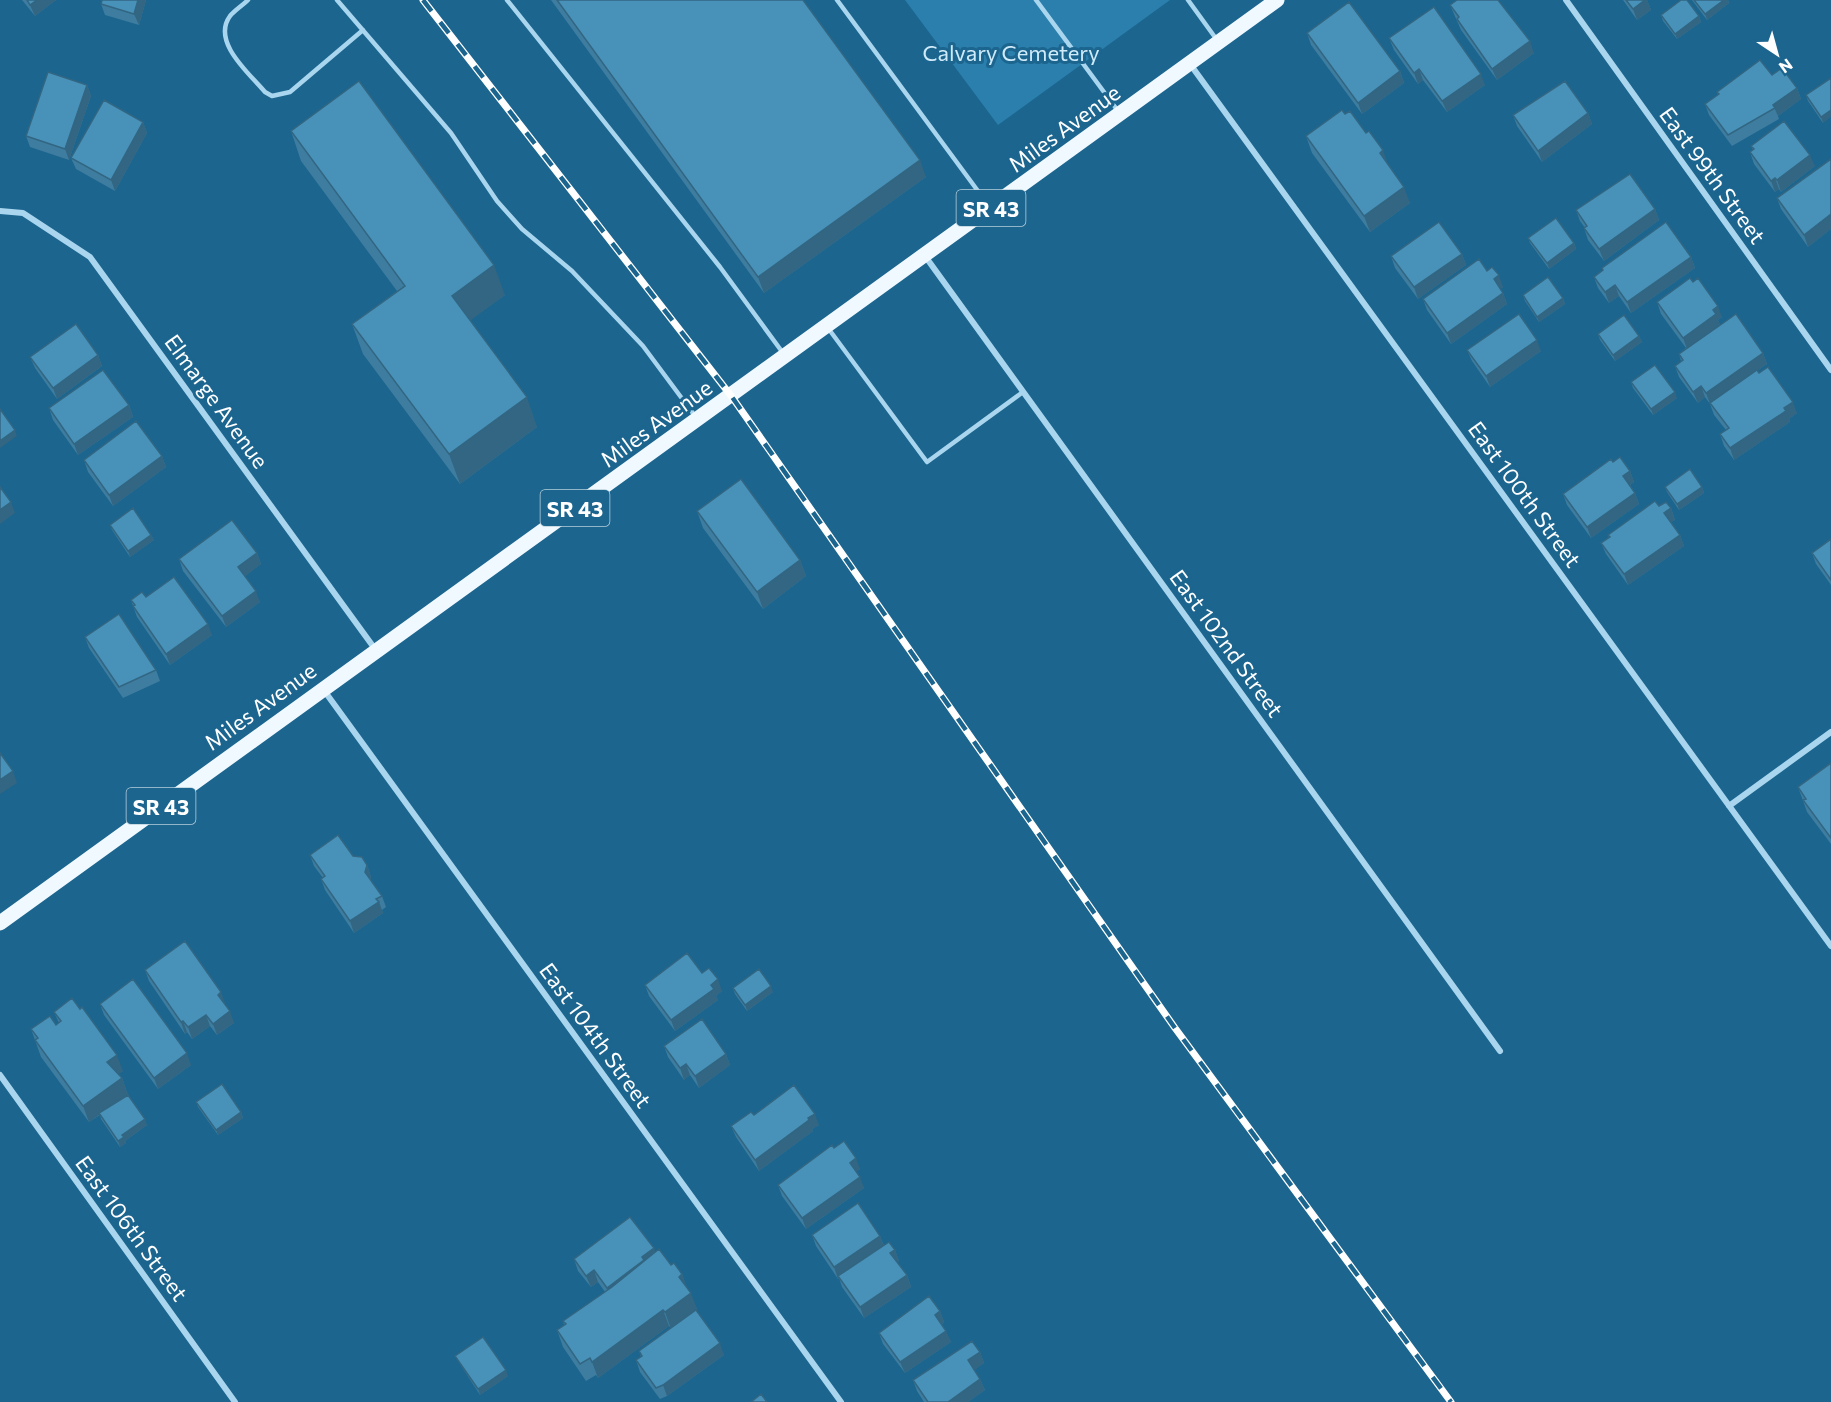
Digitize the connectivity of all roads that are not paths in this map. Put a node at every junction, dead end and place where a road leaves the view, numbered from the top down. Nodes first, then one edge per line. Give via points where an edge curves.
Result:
1 (248, 0) edge
2 (337, 0) edge
3 (507, 0) edge
4 (837, 0) edge
5 (1036, 0) edge
6 (1188, 0) edge
7 (1277, 0) edge
8 (1566, 0) edge
9 (363, 30) junction
10 (1219, 42) junction
11 (1190, 64) junction
12 (1120, 114) junction
13 (991, 208) junction
14 (0, 211) edge
15 (925, 256) junction
16 (827, 327) junction
17 (786, 357) junction
18 (1831, 370) edge
19 (1023, 392) junction
20 (698, 421) junction
21 (375, 650) junction
22 (322, 688) junction
23 (1831, 732) edge
24 (1729, 806) junction
25 (0, 923) edge
26 (1831, 946) edge
27 (1500, 1052) dead end
28 (0, 1075) edge
29 (235, 1402) edge
30 (841, 1402) edge

1 - 9 lane via 230,16 225,31 228,47 272,96 290,92
2 - 9 lane
3 - 17 lane via 720,267
4 - 13 lane
5 - 12 lane
6 - 10 lane
7 - 10 main road, Miles Avenue / SR 43
8 - 18 street, East 99th Street
9 - 20 lane via 451,133 497,201 522,229 572,271 643,346
10 - 11 main road, Miles Avenue / SR 43
11 - 12 main road, Miles Avenue / SR 43
11 - 24 street, East 100th Street
12 - 13 main road, Miles Avenue / SR 43
13 - 15 main road, Miles Avenue / SR 43
14 - 21 street, Elmarge Avenue via 23,213 90,257
15 - 16 main road, Miles Avenue / SR 43
15 - 19 street, East 102nd Street
16 - 17 main road, Miles Avenue / SR 43
16 - 19 lane via 927,462
17 - 20 main road, Miles Avenue / SR 43
19 - 27 street, East 102nd Street
20 - 21 main road, Miles Avenue / SR 43
21 - 22 main road, Miles Avenue / SR 43
22 - 25 main road, Miles Avenue / SR 43
22 - 30 street, East 104th Street
23 - 24 street
24 - 26 street, East 100th Street
28 - 29 street, East 106th Street

